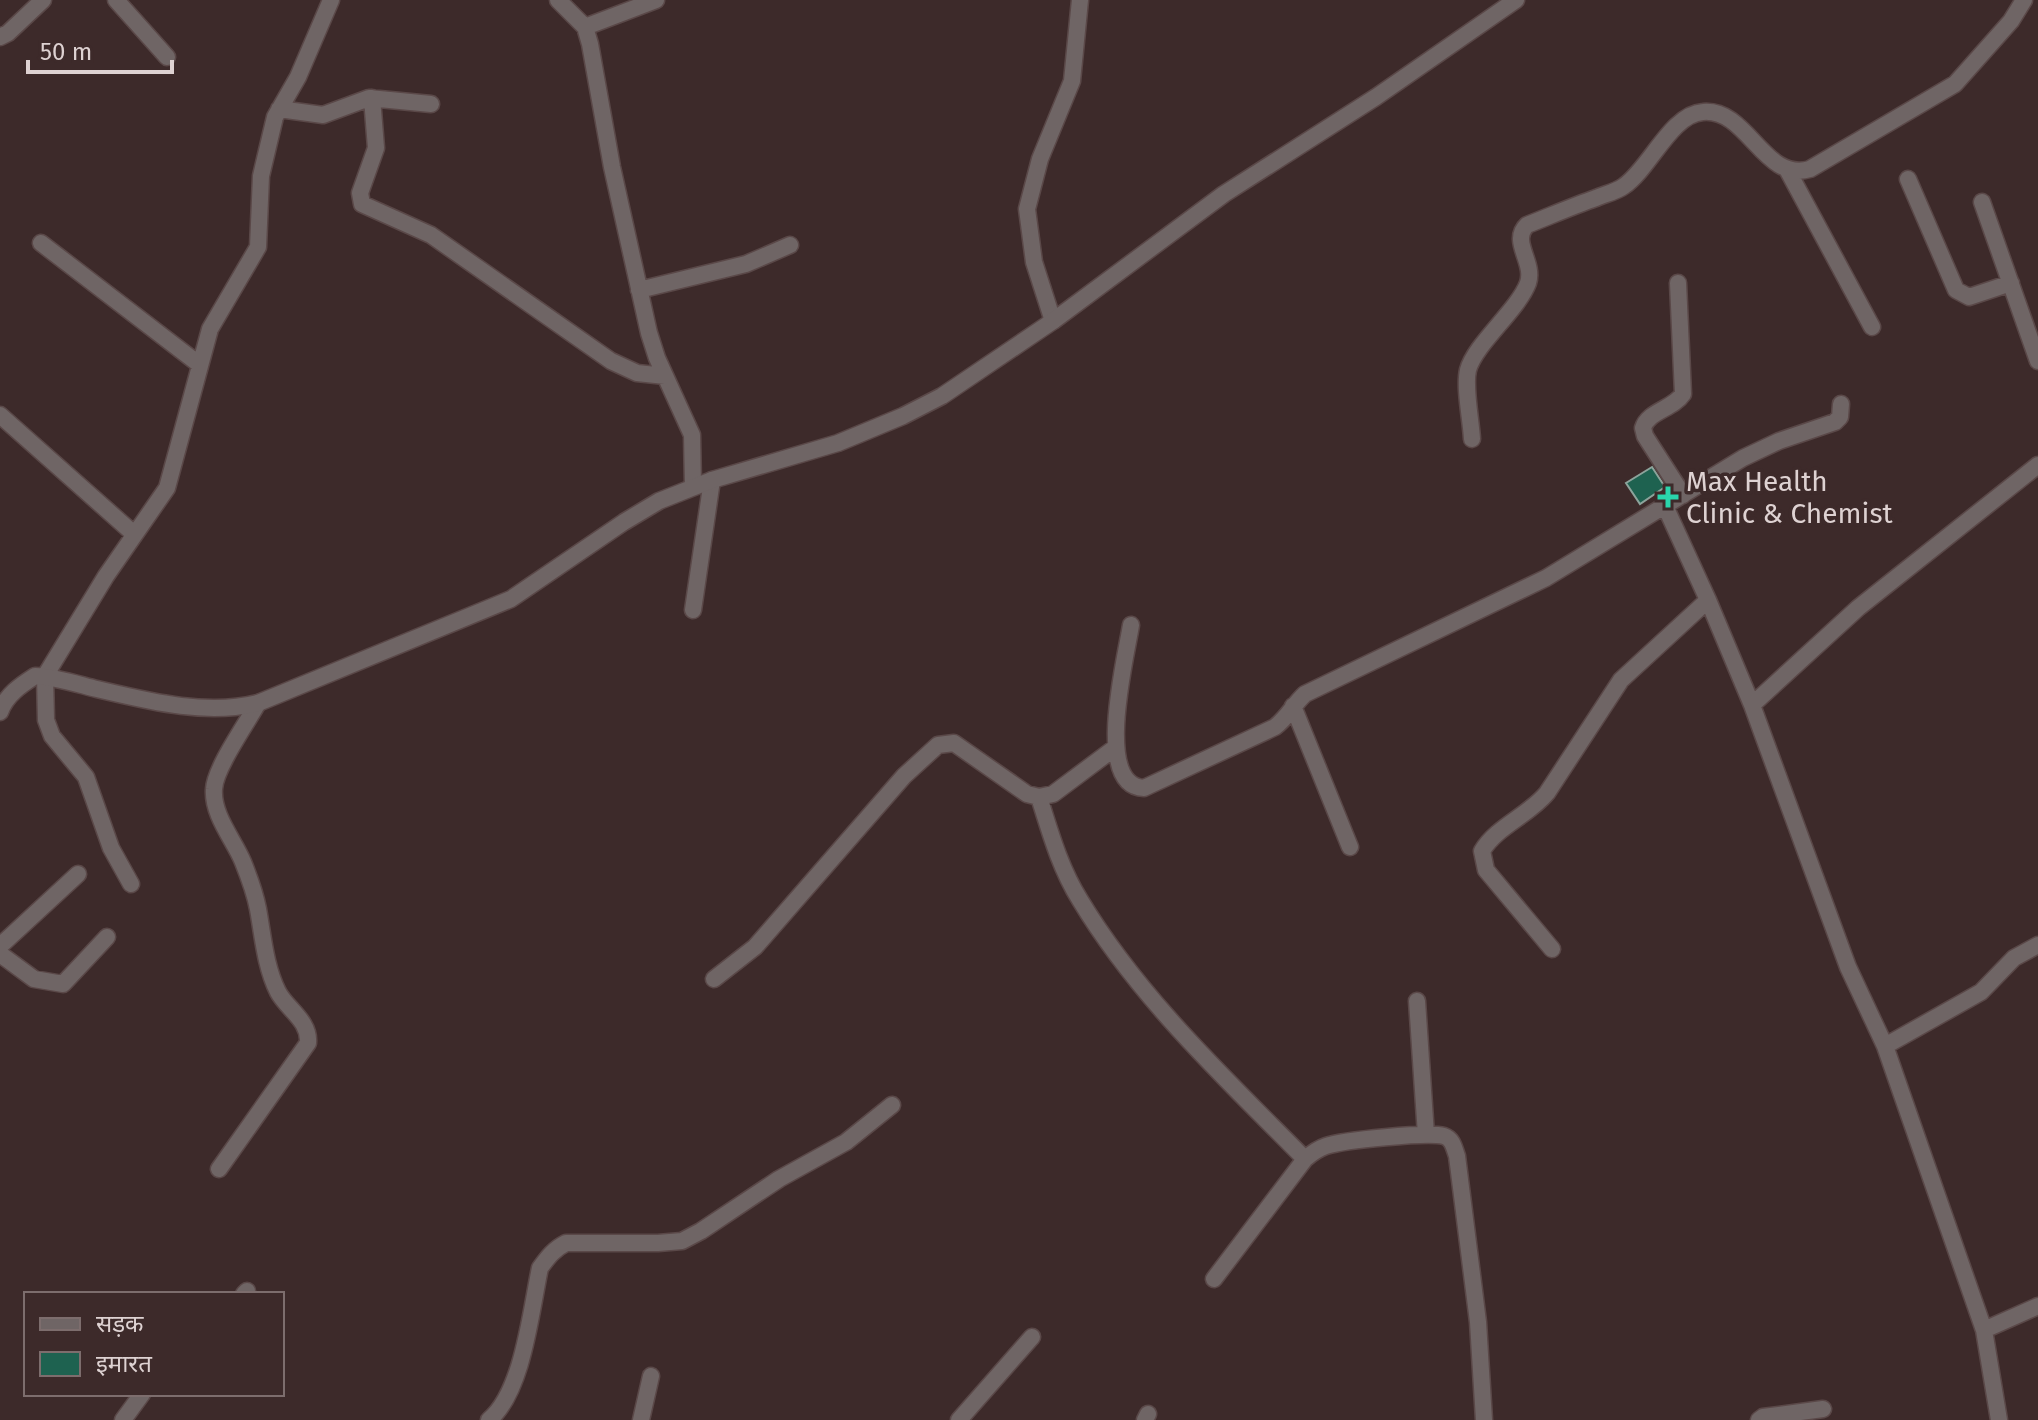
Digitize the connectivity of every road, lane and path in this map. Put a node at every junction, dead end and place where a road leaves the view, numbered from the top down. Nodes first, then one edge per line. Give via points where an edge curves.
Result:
1 (43, 0) edge
2 (116, 0) edge
3 (331, 0) edge
4 (558, 0) edge
5 (656, 0) edge
6 (1080, 0) edge
7 (1516, 0) edge
8 (2024, 0) edge
9 (585, 27) junction
10 (0, 37) edge
11 (167, 57) dead end
12 (372, 98) junction
13 (431, 104) dead end
14 (279, 109) junction
15 (1788, 171) junction
16 (1908, 179) dead end
17 (1982, 202) dead end
18 (41, 243) dead end
19 (790, 245) dead end
20 (1678, 283) dead end
21 (2011, 283) junction
22 (639, 290) junction
23 (1053, 321) junction
24 (1872, 327) dead end
25 (2038, 361) edge
26 (200, 365) junction
27 (665, 376) junction
28 (1841, 404) dead end
29 (0, 415) edge
30 (1472, 439) dead end
31 (2038, 465) edge
32 (712, 480) junction
33 (693, 486) junction
34 (1683, 495) junction
35 (1665, 506) junction
36 (134, 534) junction
37 (1708, 600) junction
38 (693, 610) dead end
39 (1131, 625) dead end
40 (45, 676) junction
41 (258, 703) junction
42 (1752, 705) junction
43 (1293, 706) junction
44 (0, 712) edge
45 (1116, 747) junction
46 (1039, 797) junction
47 (1350, 847) dead end
48 (78, 874) dead end
49 (131, 884) dead end
50 (107, 937) dead end
51 (2038, 945) edge
52 (0, 946) edge
53 (1552, 949) dead end
54 (0, 954) edge
55 (714, 979) dead end
56 (1417, 1001) dead end
57 (1885, 1046) junction
58 (892, 1105) dead end
59 (1426, 1135) junction
60 (1305, 1159) junction
61 (219, 1169) dead end
62 (1214, 1279) dead end
63 (2038, 1306) edge
64 (1984, 1330) junction
65 (1032, 1337) dead end
66 (651, 1376) dead end
67 (141, 1396) edge
68 (1823, 1409) dead end
69 (123, 1420) edge
70 (489, 1420) edge
71 (641, 1420) edge
72 (959, 1420) edge
73 (1484, 1420) edge
74 (1759, 1420) edge
75 (1999, 1420) edge

1 - 10 street
2 - 11 street
3 - 14 street
4 - 9 street
5 - 9 street
6 - 23 street via 1072,81 1040,159 1027,209 1034,262
7 - 23 street via 1224,194
8 - 15 street via 1955,84 1810,169
9 - 22 street
12 - 13 street
12 - 14 street via 323,115
12 - 27 street via 376,148 360,193 362,204 431,235 611,361 637,373
14 - 26 street via 261,176 258,247 210,329
15 - 24 street
15 - 30 street via 1728,119 1708,111 1695,113 1677,125 1624,187 1523,228 1520,242 1530,270 1525,289 1468,369
16 - 21 street via 1956,290 1969,297
17 - 21 street
18 - 26 street
19 - 22 street via 746,264
20 - 34 street via 1683,394 1647,419 1643,428
21 - 25 street
22 - 27 street
23 - 32 street via 966,382 903,416 838,443
26 - 36 street via 167,488
27 - 33 street via 692,435
28 - 34 street via 1835,422 1760,449
29 - 36 street
31 - 42 street via 1858,608
32 - 33 street
32 - 38 street
33 - 41 street via 624,522 511,599
34 - 35 street
35 - 37 street
35 - 43 street via 1546,578 1344,674
36 - 40 street
37 - 42 street
37 - 53 street via 1621,680 1547,793 1482,851 1486,870
39 - 45 street
40 - 41 street via 143,700 217,709
40 - 44 street via 21,685
40 - 49 street via 46,720 52,736 86,777 111,848
41 - 61 street via 220,772 214,800 257,904 279,993 309,1035
42 - 57 street via 1848,967
43 - 45 street via 1275,727 1144,788 1123,779
43 - 47 street
45 - 46 street via 1053,794
46 - 55 street via 954,743 938,745 904,776 755,947
46 - 60 street via 1060,861 1113,949 1186,1039
48 - 52 street
50 - 54 street via 63,984 34,979
51 - 57 street via 2014,958 1981,992
56 - 59 street
57 - 64 street
58 - 70 street via 846,1142 682,1241 558,1247 540,1268 519,1365 500,1411
59 - 60 street via 1339,1143
59 - 73 street via 1448,1138 1457,1156 1478,1322
60 - 62 street
63 - 64 street
64 - 75 street
65 - 72 street
66 - 71 street
67 - 69 street
68 - 74 street

